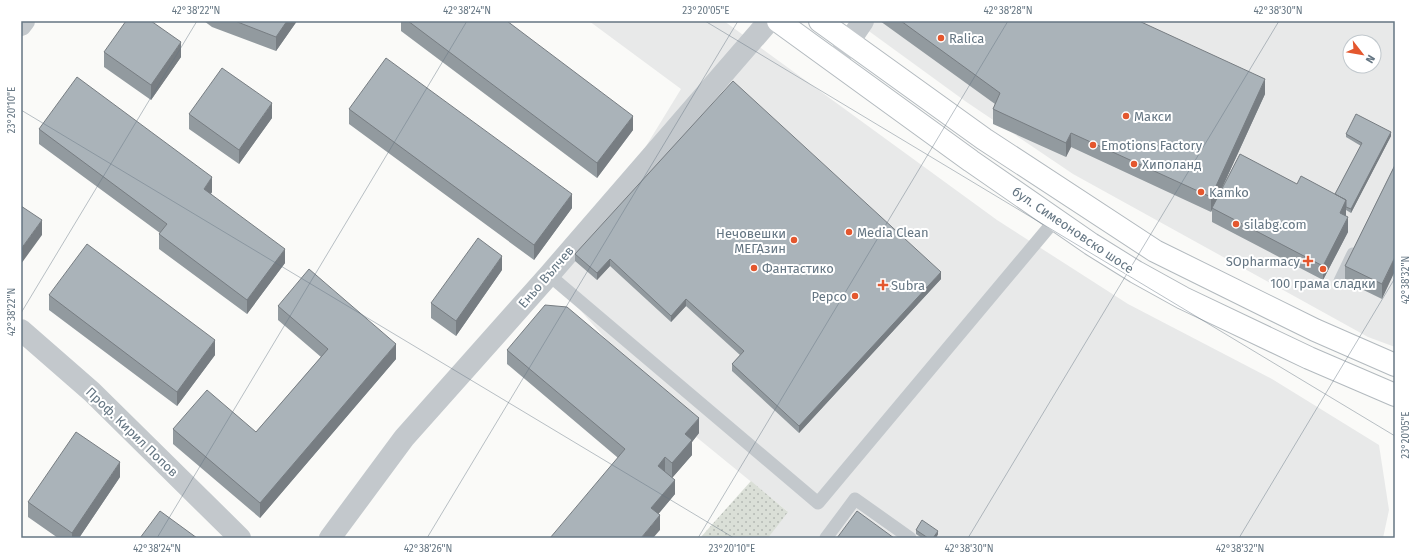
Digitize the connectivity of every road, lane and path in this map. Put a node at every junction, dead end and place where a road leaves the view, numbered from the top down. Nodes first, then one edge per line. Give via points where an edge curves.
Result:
1 (24, 21) edge
2 (769, 21) edge
3 (778, 21) edge
4 (820, 21) edge
5 (863, 21) edge
6 (21, 25) edge
7 (849, 42) junction
8 (835, 62) junction
9 (1055, 220) junction
10 (1360, 239) edge
11 (549, 274) junction
12 (1340, 281) dead end
13 (21, 330) edge
14 (1395, 365) edge
15 (1395, 395) edge
16 (240, 538) edge
17 (330, 538) edge
18 (826, 538) edge
19 (910, 538) edge

1 - 6 street
2 - 11 street, Еньо Вълчев
3 - 8 main road, бул. Симеоновско шосе
4 - 7 main road, бул. Симеоновско шосе
5 - 7 street
7 - 8 street
7 - 14 main road, бул. Симеоновско шосе via 984,139 1155,251 1308,327
8 - 9 main road, бул. Симеоновско шосе
9 - 11 lane via 818,503
9 - 15 main road, бул. Симеоновско шосе via 1136,272 1183,298 1309,358
10 - 12 lane
11 - 17 street, Еньо Вълчев via 404,438
13 - 16 street, Проф. Кирил Попов via 92,392
18 - 19 lane via 855,499

